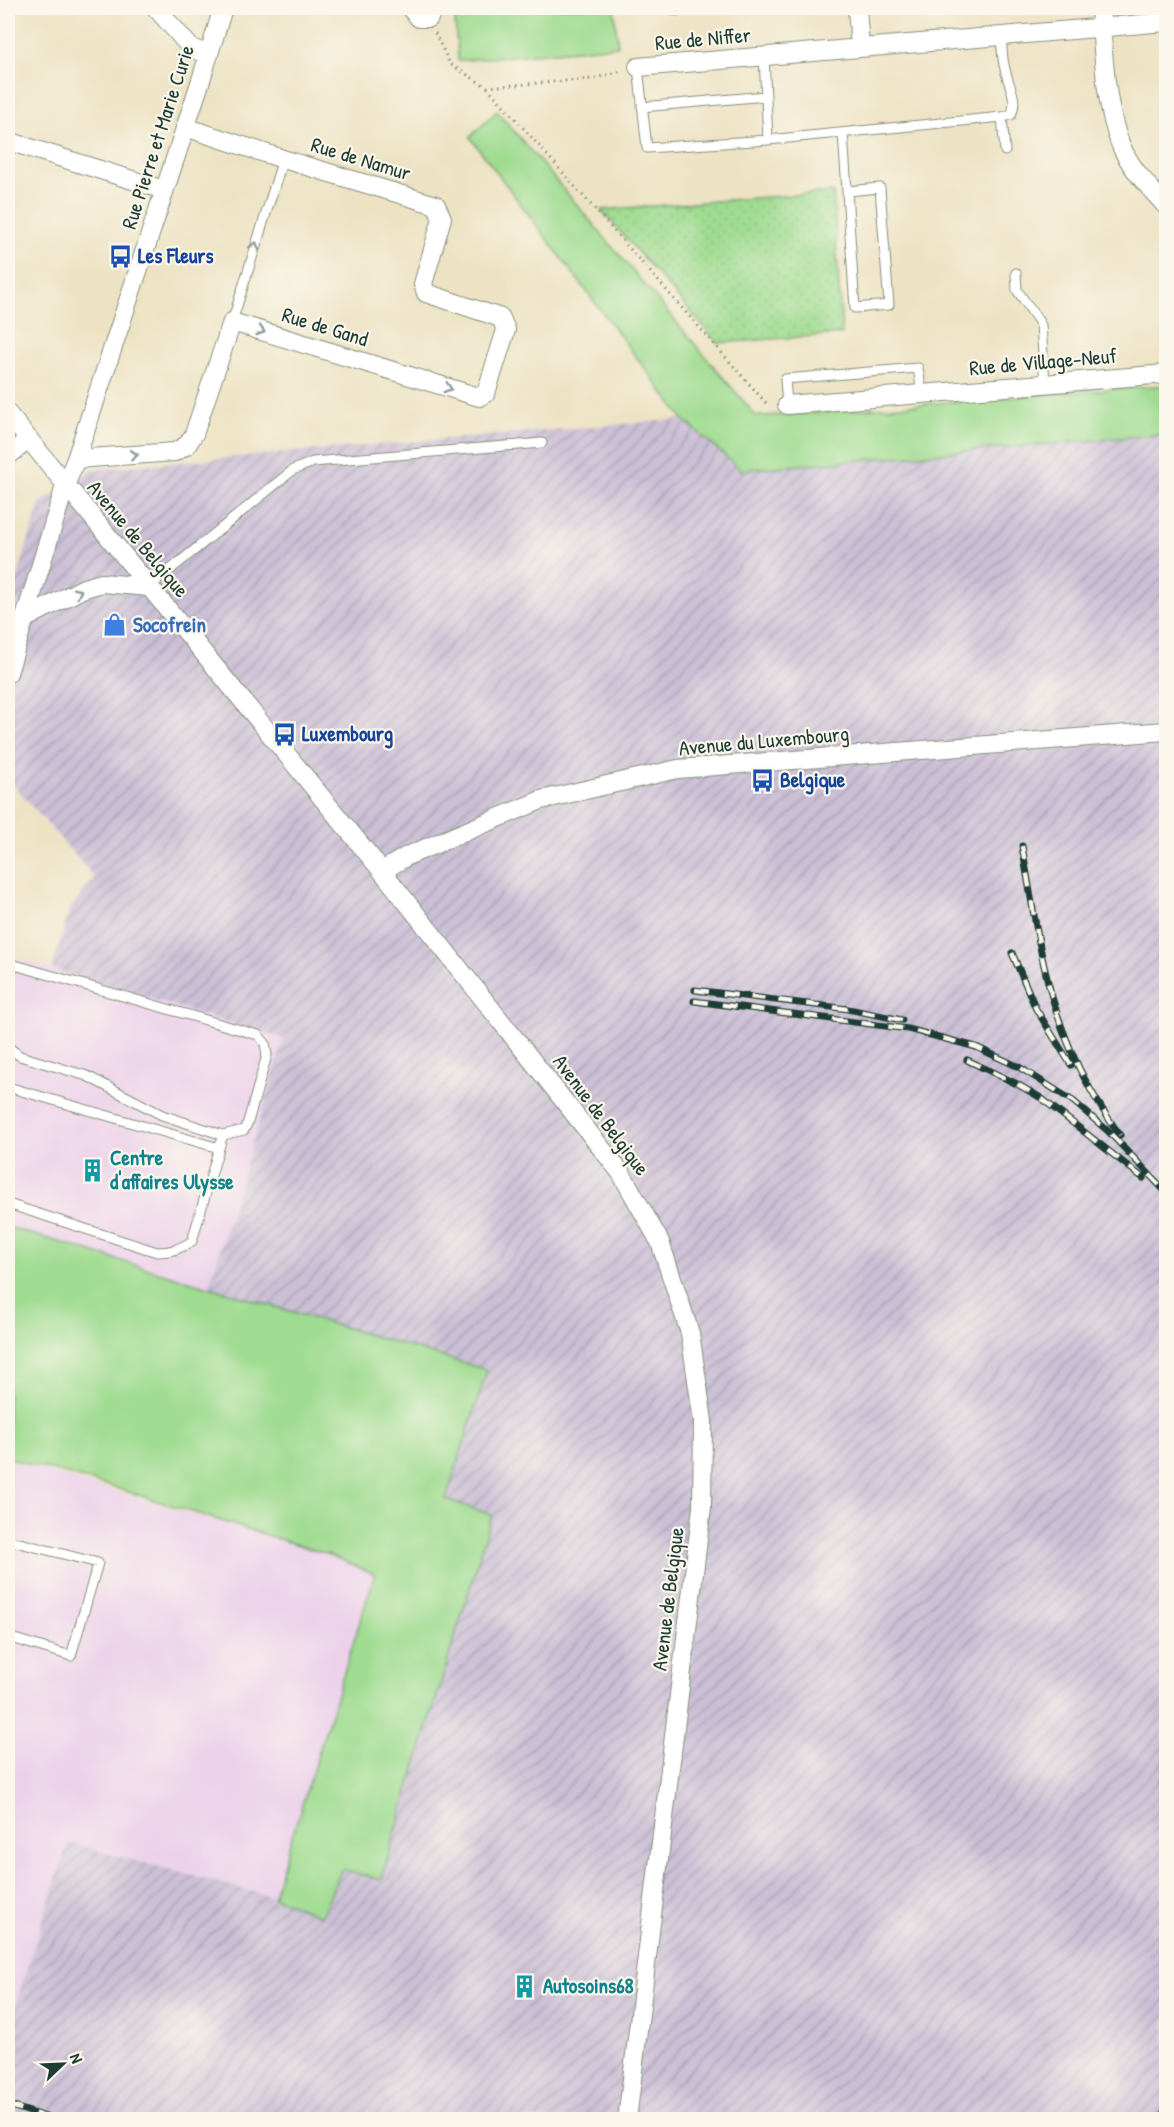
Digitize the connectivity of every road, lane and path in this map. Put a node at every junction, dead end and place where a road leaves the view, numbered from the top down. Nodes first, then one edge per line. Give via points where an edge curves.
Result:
1 (156, 8) edge
2 (223, 8) edge
3 (410, 8) edge
4 (857, 8) edge
5 (1100, 8) edge
6 (431, 13) edge
7 (1167, 22) edge
8 (1101, 27) junction
9 (1001, 36) junction
10 (860, 48) junction
11 (208, 55) junction
12 (764, 56) junction
13 (638, 67) junction
14 (487, 87) junction
15 (766, 96) junction
16 (642, 107) junction
17 (1002, 117) junction
18 (185, 127) junction
19 (843, 133) junction
20 (768, 140) junction
21 (8, 141) edge
22 (1005, 151) dead end
23 (283, 159) junction
24 (164, 190) junction
25 (847, 190) junction
26 (1167, 206) edge
27 (1016, 273) dead end
28 (426, 293) joint
29 (232, 322) junction
30 (1167, 374) edge
31 (1045, 384) junction
32 (922, 394) junction
33 (787, 405) junction
34 (8, 414) edge
35 (29, 439) junction
36 (542, 443) dead end
37 (8, 456) edge
38 (76, 459) junction
39 (65, 486) junction
40 (149, 587) junction
41 (26, 618) junction
42 (8, 673) edge
43 (1167, 731) edge
44 (382, 871) junction
45 (8, 963) edge
46 (8, 1047) edge
47 (8, 1087) edge
48 (223, 1135) junction
49 (219, 1148) junction
50 (8, 1204) edge
51 (8, 1540) edge
52 (8, 1637) edge
53 (627, 2120) edge

1 - 11 street via 191,48
2 - 11 street, Rue Pierre et Marie Curie
3 - 6 street via 418,18
4 - 10 street
5 - 8 street
6 - 14 path via 450,64
7 - 8 street, Rue de Niffer
8 - 9 street, Rue de Niffer
8 - 26 street via 1109,100 1122,148 1146,184
9 - 10 street, Rue de Niffer
9 - 17 lane via 1015,108 1011,115
10 - 12 street, Rue de Niffer
11 - 18 street, Rue Pierre et Marie Curie
12 - 13 street, Rue de Niffer
12 - 15 lane
13 - 14 path via 592,79
13 - 16 lane
14 - 33 path via 766,403
15 - 16 lane
15 - 20 lane
16 - 20 lane via 647,148
17 - 19 lane
17 - 22 lane
18 - 23 street, Rue de Namur
18 - 24 street, Rue Pierre et Marie Curie
19 - 20 lane
19 - 25 lane
21 - 24 street
23 - 28 street, Rue de Namur via 436,204 442,218 423,284
29 -> 23 lane
24 - 38 street, Rue Pierre et Marie Curie
25 - 25 lane via 855,308 889,305 880,188
27 - 31 lane via 1017,290 1041,325
29 -> 28 street, Rue de Gand via 479,397 486,393 507,330 501,318
38 -> 29 street via 175,452 187,445
30 - 31 street, Rue de Village-Neuf
31 - 32 street, Rue de Village-Neuf
32 - 33 street, Rue de Village-Neuf
32 - 33 lane via 918,368 785,379
34 - 35 street, Avenue de Belgique
35 - 37 street
35 - 39 street, Avenue de Belgique
36 - 40 lane via 313,462 293,470
38 - 39 street, Rue Pierre et Marie Curie
39 - 40 street, Avenue de Belgique
39 - 41 street, Rue Pierre et Marie Curie
41 -> 40 street via 84,588 102,584
40 - 44 street, Avenue de Belgique
41 - 42 street, Rue Pierre et Marie Curie
43 - 44 street, Avenue du Luxembourg via 678,769 541,800 407,856
44 - 53 street, Avenue de Belgique via 621,1173 660,1242 690,1333 703,1420 702,1507
45 - 48 lane via 258,1035 265,1043 267,1055 248,1122 244,1130
46 - 48 lane via 20,1056 87,1076 162,1115
47 - 49 lane
48 - 49 lane
49 - 50 lane via 192,1241 170,1252 157,1252
51 - 52 lane via 98,1563 71,1656

